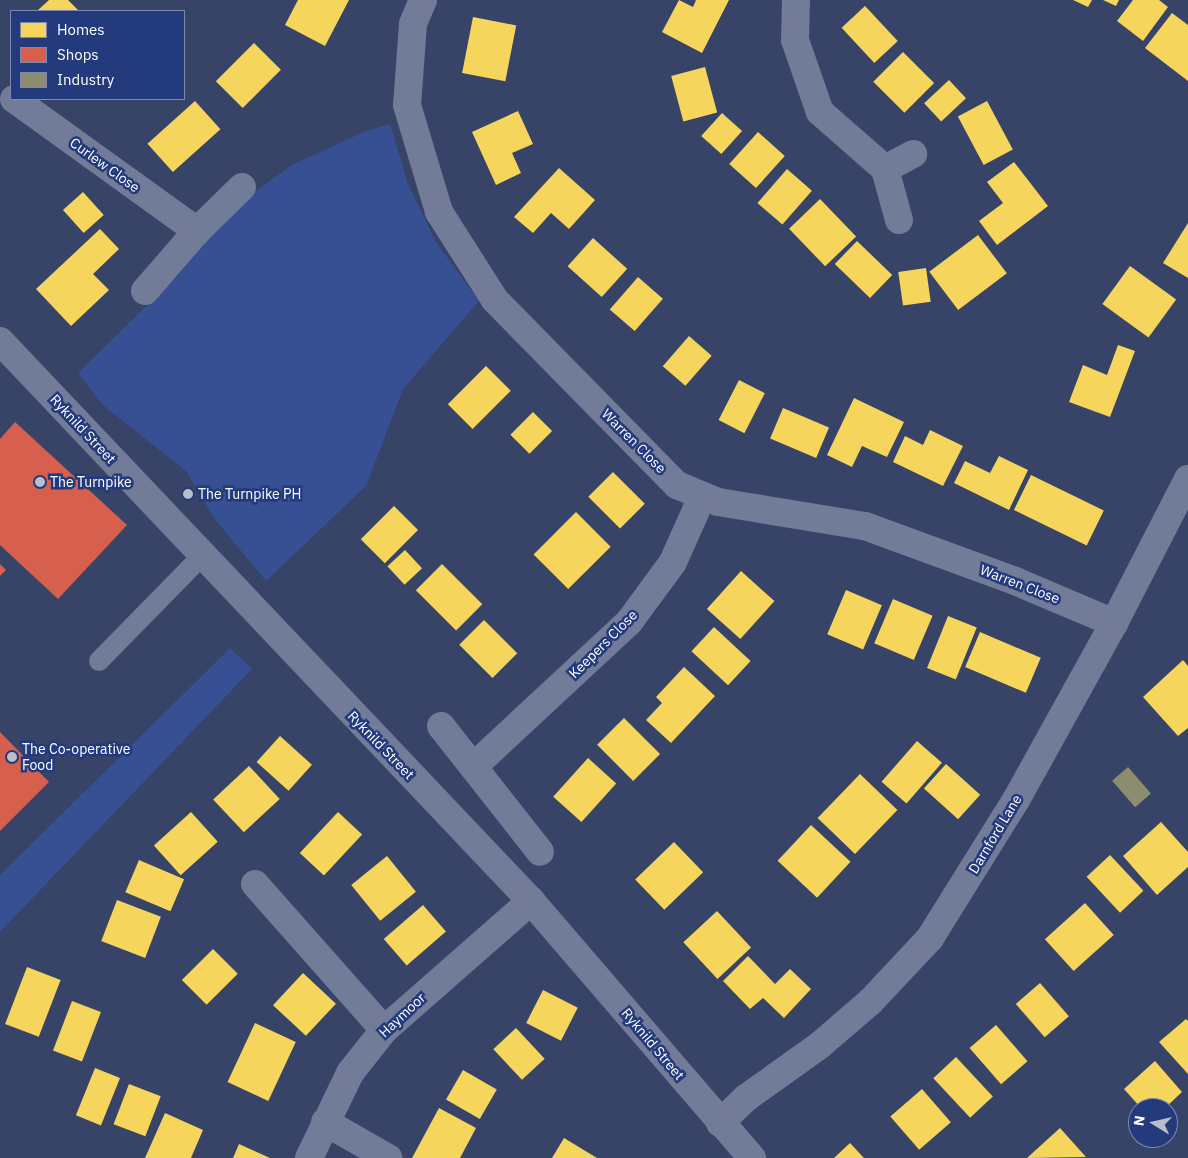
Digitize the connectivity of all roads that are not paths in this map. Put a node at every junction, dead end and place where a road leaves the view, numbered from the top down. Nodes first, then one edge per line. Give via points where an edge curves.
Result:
1 (423, 0) edge
2 (796, 0) edge
3 (0, 86) edge
4 (10, 95) edge
5 (15, 100) edge
6 (912, 154) dead end
7 (884, 169) junction
8 (242, 188) dead end
9 (899, 220) dead end
10 (196, 231) junction
11 (145, 291) dead end
12 (0, 341) edge
13 (1188, 479) edge
14 (702, 497) junction
15 (202, 556) junction
16 (1114, 623) junction
17 (99, 661) dead end
18 (441, 726) dead end
19 (473, 767) junction
20 (540, 852) dead end
21 (256, 884) dead end
22 (531, 900) junction
23 (384, 1030) junction
24 (324, 1122) junction
25 (720, 1123) junction
26 (309, 1158) edge
27 (388, 1158) edge
28 (752, 1158) edge

1 - 14 street, Warren Close via 413,24 407,105 438,212 495,300 677,485
2 - 7 street via 795,40 820,112
3 - 4 street
5 - 10 street, Curlew Close
6 - 7 street
7 - 9 street
8 - 10 street
10 - 11 street
12 - 15 street, Ryknild Street
13 - 16 street, Darnford Lane
14 - 16 street, Warren Close via 865,526 1015,581
14 - 19 street, Keepers Close via 673,562 630,622
15 - 17 lane
15 - 22 street, Ryknild Street
16 - 25 street, Darnford Lane via 1016,800 930,938 870,1002 820,1045 746,1098
18 - 19 street
19 - 20 street
21 - 23 street
22 - 23 street, Haymoor
22 - 25 street, Ryknild Street
23 - 24 street, Haymoor via 350,1073
24 - 26 street, Haymoor
24 - 27 street
25 - 28 street, Ryknild Street

